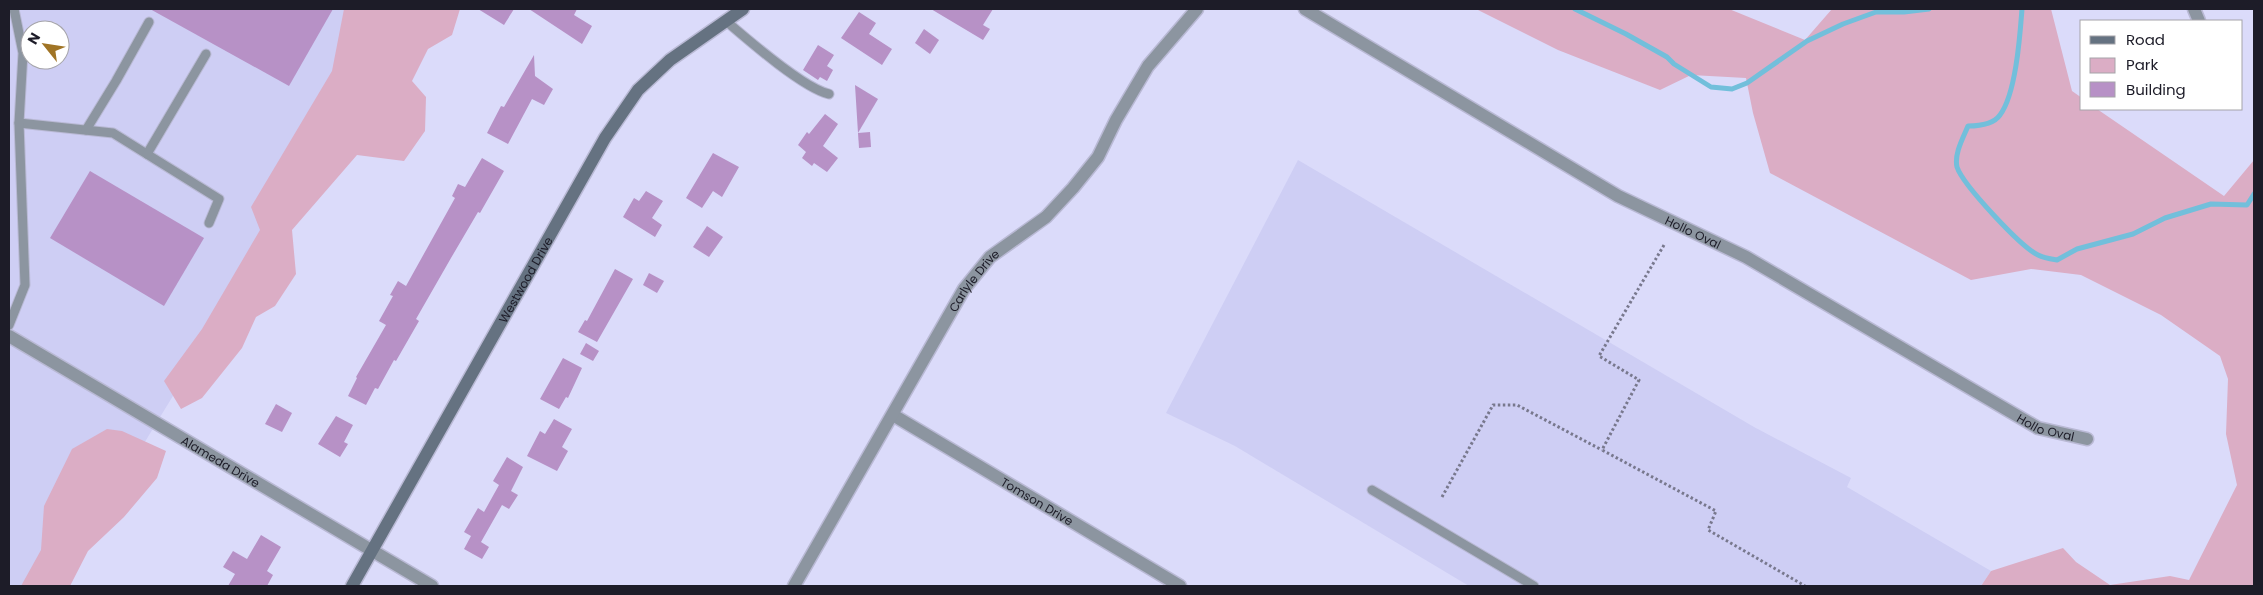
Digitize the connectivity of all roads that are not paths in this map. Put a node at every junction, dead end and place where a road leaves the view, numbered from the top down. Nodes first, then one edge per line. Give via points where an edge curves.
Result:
1 (14, 9) edge
2 (744, 9) edge
3 (1197, 9) edge
4 (1305, 9) edge
5 (726, 21) junction
6 (149, 22) dead end
7 (206, 54) dead end
8 (829, 94) dead end
9 (19, 123) junction
10 (86, 130) junction
11 (147, 154) junction
12 (209, 223) dead end
13 (9, 325) edge
14 (9, 336) edge
15 (893, 415) junction
16 (2087, 439) dead end
17 (1372, 490) dead end
18 (372, 552) junction
19 (352, 586) edge
20 (432, 586) edge
21 (794, 586) edge
22 (1180, 586) edge
23 (1534, 586) edge

1 - 9 lane via 22,53
2 - 5 street, Westwood Drive
3 - 15 street, Carlyle Drive via 1148,66 1098,156 1073,188 1046,217 990,257 964,289
4 - 16 street, Hollo Oval via 1618,196 1746,257 2038,428
5 - 8 lane via 798,77
5 - 18 street, Westwood Drive via 670,60 638,90 606,138
6 - 10 lane
7 - 11 lane
9 - 10 lane
9 - 13 lane via 25,285
10 - 11 lane via 113,133
11 - 12 lane via 219,199
14 - 18 street, Alameda Drive
15 - 21 street, Carlyle Drive
15 - 22 street, Tomson Drive
17 - 23 lane
18 - 19 street, Westwood Drive
18 - 20 street, Alameda Drive

